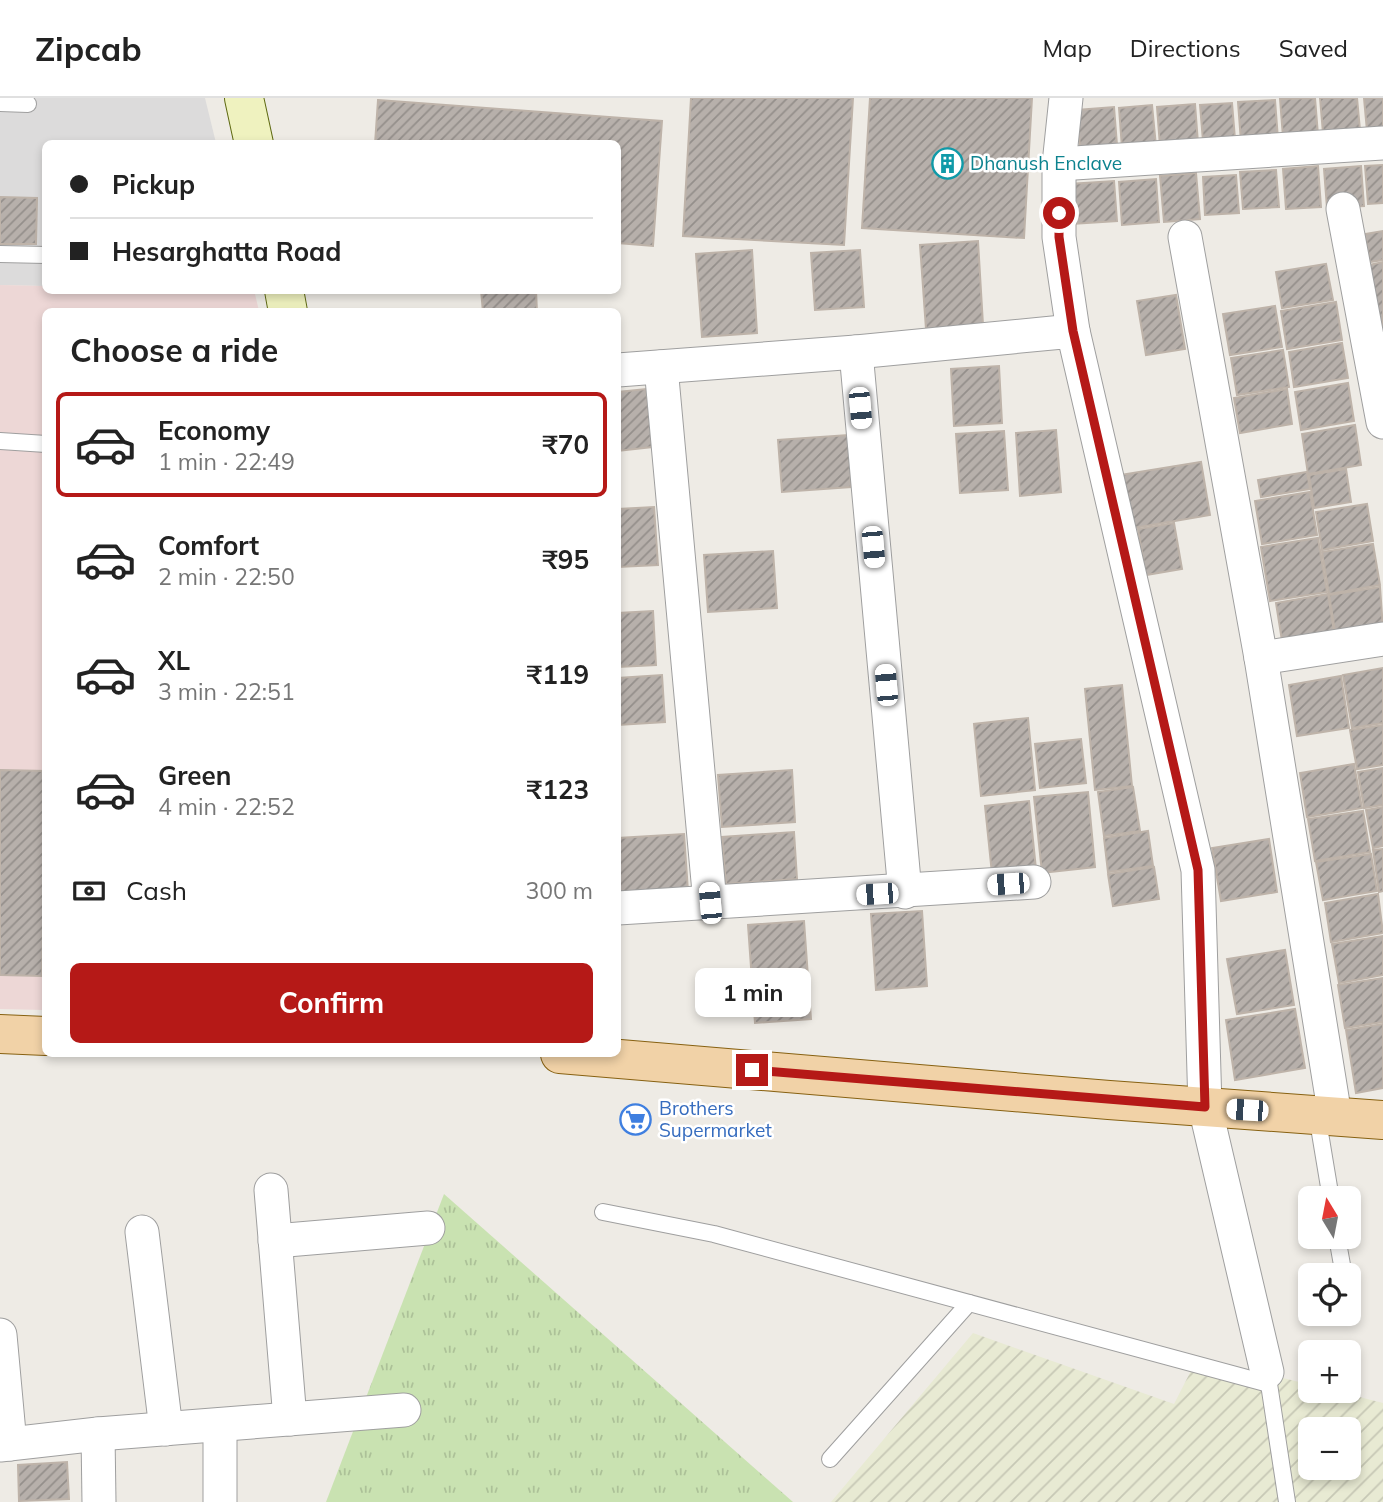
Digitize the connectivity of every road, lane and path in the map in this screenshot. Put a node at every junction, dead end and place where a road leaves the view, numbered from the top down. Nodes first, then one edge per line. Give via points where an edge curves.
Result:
1 (244, 98) edge
2 (1066, 98) edge
3 (0, 103) edge
4 (28, 104) dead end
5 (253, 140) edge
6 (1383, 142) edge
7 (1059, 164) junction
8 (1343, 209) dead end
9 (1185, 237) dead end
10 (0, 254) edge
11 (42, 255) edge
12 (1073, 331) junction
13 (856, 352) junction
14 (661, 367) junction
15 (621, 370) edge
16 (1383, 422) edge
17 (0, 441) edge
18 (42, 444) edge
19 (1383, 639) edge
20 (1261, 658) junction
21 (1034, 882) dead end
22 (905, 892) junction
23 (710, 903) junction
24 (621, 908) edge
25 (0, 1034) edge
26 (42, 1036) edge
27 (597, 1057) edge
28 (1205, 1107) junction
29 (1326, 1116) junction
30 (1383, 1120) edge
31 (1330, 1186) edge
32 (271, 1190) dead end
33 (603, 1212) dead end
34 (428, 1228) dead end
35 (142, 1231) dead end
36 (275, 1241) junction
37 (969, 1303) junction
38 (0, 1335) edge
39 (1268, 1378) junction
40 (404, 1410) dead end
41 (290, 1419) junction
42 (220, 1425) junction
43 (166, 1429) junction
44 (97, 1434) junction
45 (5, 1444) edge
46 (830, 1458) dead end
47 (99, 1502) edge
48 (220, 1502) edge
49 (1287, 1502) edge

1 - 5 street
2 - 7 street
3 - 4 lane
6 - 7 street
7 - 12 street via 1059,237
8 - 16 street
9 - 20 street
10 - 11 lane
12 - 13 street
12 - 28 street via 1198,870
13 - 14 street
13 - 22 street
14 - 15 street
14 - 23 street
17 - 18 lane
19 - 20 street
20 - 29 street
21 - 22 street
22 - 23 street
23 - 24 street
25 - 26 main road
27 - 28 main road
28 - 29 main road
28 - 39 street
29 - 30 main road
29 - 31 lane
32 - 36 street
33 - 37 lane via 714,1234
34 - 36 street
35 - 43 street
36 - 41 street
37 - 39 lane
37 - 46 lane
38 - 45 street
39 - 49 lane
40 - 41 street
41 - 42 street
42 - 43 street
42 - 48 street
43 - 44 street
44 - 45 street
44 - 47 street

